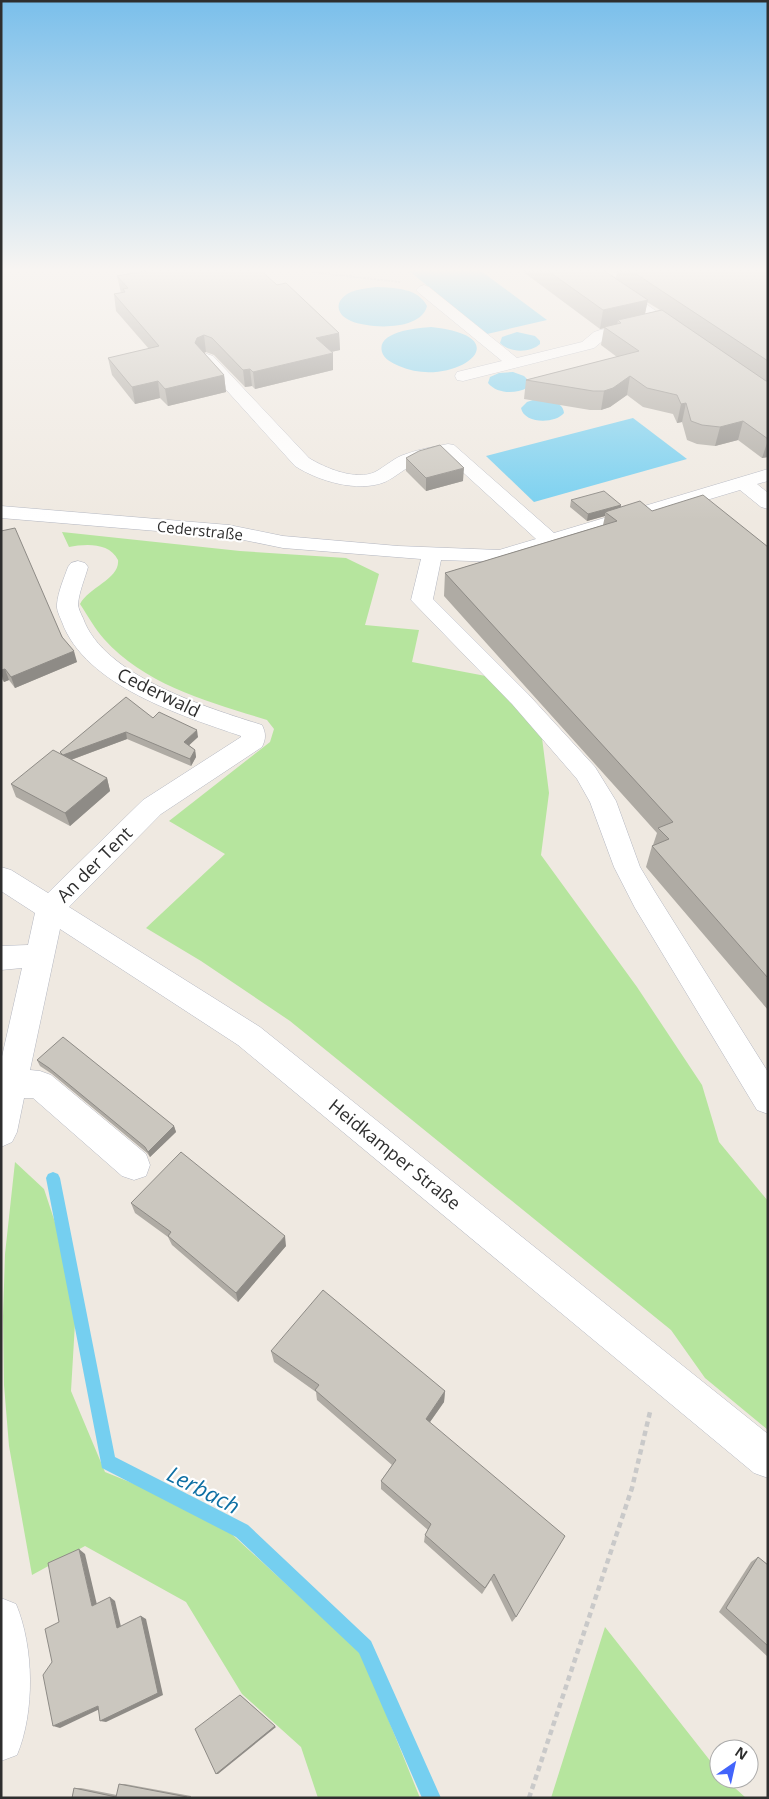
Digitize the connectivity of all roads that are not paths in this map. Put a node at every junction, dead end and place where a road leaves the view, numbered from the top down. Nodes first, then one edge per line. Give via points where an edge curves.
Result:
1 (500, 352) edge
2 (559, 352) edge
3 (207, 359) edge
4 (514, 363) junction
5 (464, 376) dead end
6 (768, 475) edge
7 (742, 482) junction
8 (1, 495) edge
9 (768, 503) edge
10 (1, 508) edge
11 (1, 512) edge
12 (549, 540) junction
13 (432, 554) junction
14 (78, 567) dead end
15 (253, 741) joint
16 (1, 877) edge
17 (50, 909) junction
18 (39, 956) junction
19 (1, 958) edge
20 (12, 1084) junction
21 (768, 1100) edge
22 (1, 1132) edge
23 (134, 1165) dead end
24 (768, 1459) edge
25 (1, 1619) edge
26 (1, 1739) edge

1 - 4 street
2 - 4 street
3 - 12 street via 302,462 316,472 351,481 378,478 411,458 448,449
4 - 5 street
6 - 7 street, Cederstraße
7 - 9 street
7 - 12 street, Cederstraße
8 - 10 street via 5,502
11 - 13 street, Cederstraße via 229,531 283,542
12 - 13 street, Cederstraße via 500,556
13 - 21 street via 422,600 520,699 586,773 603,801 628,867 645,900
14 - 15 street, Cederwald via 67,605 80,637 113,671 170,701 253,731
15 - 17 street, An der Tent via 152,807
16 - 17 street, Heidkamper Straße
17 - 18 street, An der Tent
17 - 24 street, Heidkamper Straße via 249,1036
18 - 19 street
18 - 20 street, An der Tent
20 - 22 street, An der Tent
20 - 23 street via 40,1085
25 - 26 street via 9,1676

